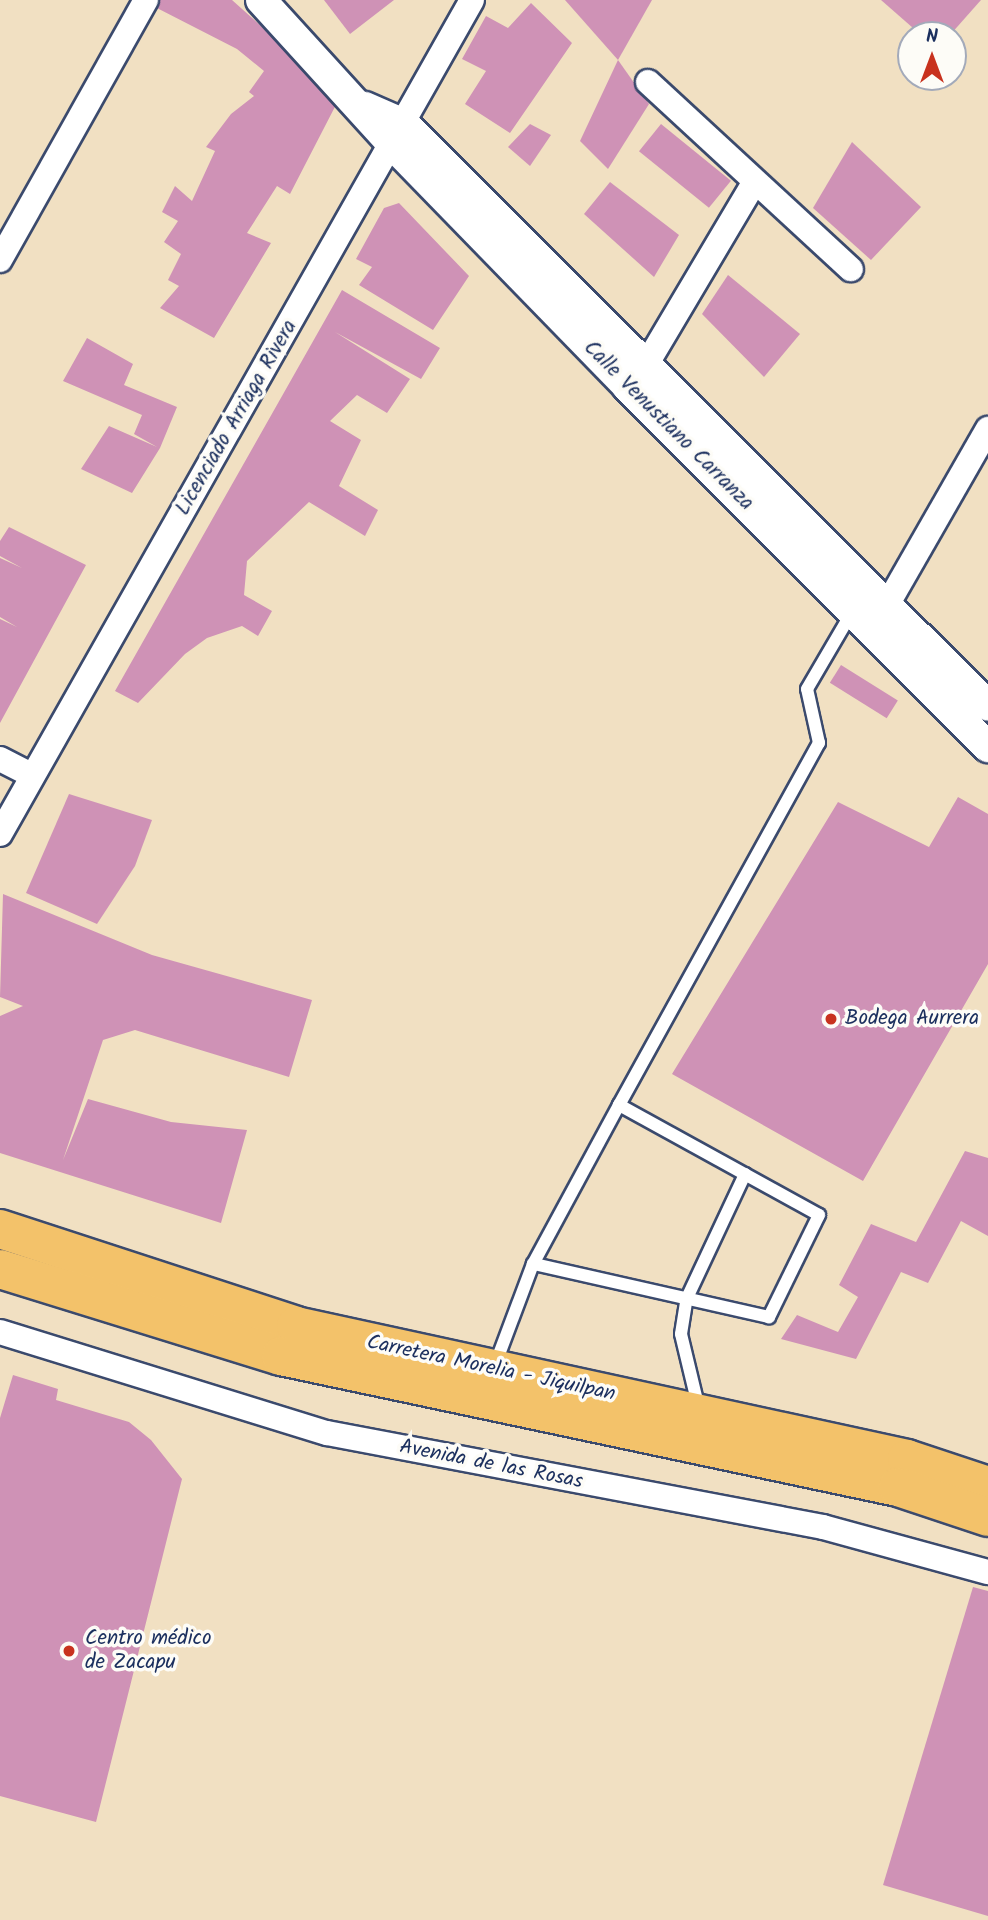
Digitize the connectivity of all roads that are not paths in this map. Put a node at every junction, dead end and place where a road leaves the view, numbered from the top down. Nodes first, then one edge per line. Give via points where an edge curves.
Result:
1 (146, 0) edge
2 (261, 0) edge
3 (472, 0) edge
4 (648, 82) dead end
5 (399, 134) junction
6 (754, 183) junction
7 (0, 260) edge
8 (851, 269) dead end
9 (637, 375) junction
10 (988, 429) edge
11 (887, 605) junction
12 (852, 612) junction
13 (988, 706) edge
14 (988, 747) edge
15 (0, 760) edge
16 (33, 775) junction
17 (0, 834) edge
18 (619, 1105) junction
19 (745, 1174) junction
20 (0, 1229) edge
21 (533, 1264) junction
22 (0, 1269) edge
23 (687, 1298) junction
24 (0, 1332) edge
25 (492, 1371) junction
26 (700, 1413) junction
27 (988, 1486) edge
28 (988, 1517) edge
29 (988, 1572) edge

1 - 7 street
2 - 5 street, Calle Venustiano Carranza via 352,102
3 - 5 street, Licenciado Arriaga Rivera
4 - 6 street
5 - 9 street, Calle Venustiano Carranza
5 - 16 street, Licenciado Arriaga Rivera
6 - 8 street
6 - 9 street
9 - 11 street, Calle Venustiano Carranza
9 - 12 street, Calle Venustiano Carranza
10 - 11 street
11 - 12 street
11 - 13 street, Calle Venustiano Carranza
12 - 14 street, Calle Venustiano Carranza
12 - 18 lane via 807,689 819,744
15 - 16 street
16 - 17 street, Licenciado Arriaga Rivera
18 - 19 lane
18 - 21 lane
19 - 23 lane
19 - 23 lane via 819,1215 769,1317
20 - 25 main road, Carretera Morelia - Jiquilpan via 296,1326
21 - 23 lane
21 - 25 lane
22 - 28 main road, Carretera Morelia - Jiquilpan via 281,1356 898,1488
23 - 26 lane via 681,1334
24 - 29 street, Avenida de las Rosas via 327,1433 823,1527
25 - 26 main road, Carretera Morelia - Jiquilpan
26 - 27 main road, Carretera Morelia - Jiquilpan via 907,1459

